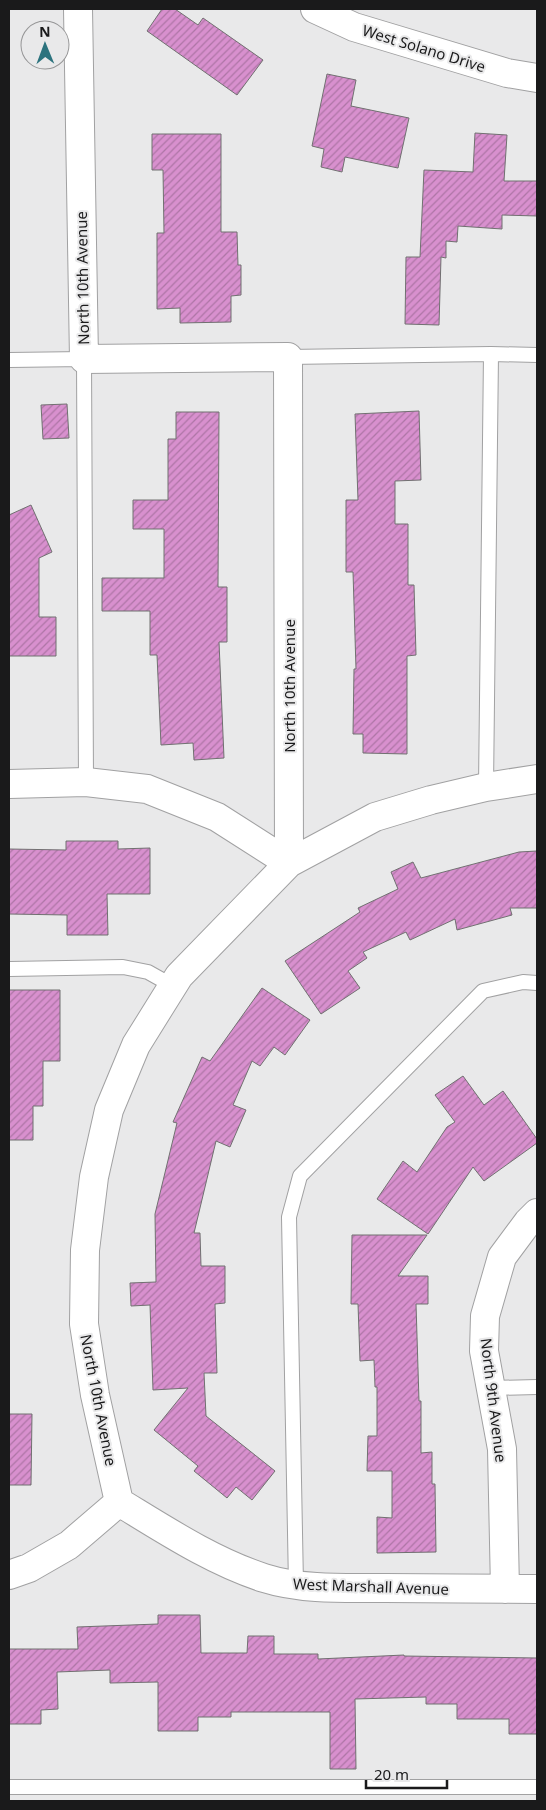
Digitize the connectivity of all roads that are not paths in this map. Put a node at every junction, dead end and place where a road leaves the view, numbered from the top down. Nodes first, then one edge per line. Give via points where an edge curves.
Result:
1 (78, 9) edge
2 (314, 9) edge
3 (537, 78) edge
4 (491, 354) junction
5 (537, 355) edge
6 (288, 357) junction
7 (9, 360) edge
8 (84, 360) junction
9 (537, 779) edge
10 (86, 782) junction
11 (9, 784) edge
12 (486, 787) junction
13 (289, 862) junction
14 (9, 969) edge
15 (537, 983) edge
16 (173, 986) junction
17 (533, 1218) edge
18 (537, 1387) edge
19 (491, 1388) junction
20 (119, 1502) junction
21 (9, 1575) edge
22 (296, 1585) junction
23 (505, 1589) junction
24 (537, 1589) edge
25 (9, 1787) edge
26 (537, 1787) edge

1 - 8 street, North 10th Avenue
2 - 3 street, West Solano Drive via 354,27 507,73
4 - 5 lane
4 - 6 lane
4 - 12 lane
6 - 8 street, North 10th Avenue
6 - 13 street, North 10th Avenue
7 - 8 lane
8 - 10 lane
9 - 12 street
10 - 11 street
10 - 13 street via 147,789 217,817
12 - 13 street via 375,817
13 - 16 street, North 10th Avenue
14 - 16 lane via 123,967 148,972
15 - 22 lane via 523,982 483,991 300,1176 289,1217
16 - 20 street, North 10th Avenue via 136,1045 109,1110 94,1177 85,1250 84,1324 95,1395
17 - 19 street, North 9th Avenue via 502,1257 485,1316 484,1351
18 - 19 lane
19 - 23 street, North 9th Avenue via 502,1449
20 - 21 street via 70,1545 30,1568
20 - 22 street, West Marshall Avenue via 222,1560 264,1578
22 - 23 street, West Marshall Avenue
23 - 24 street, West Marshall Avenue
25 - 26 lane

